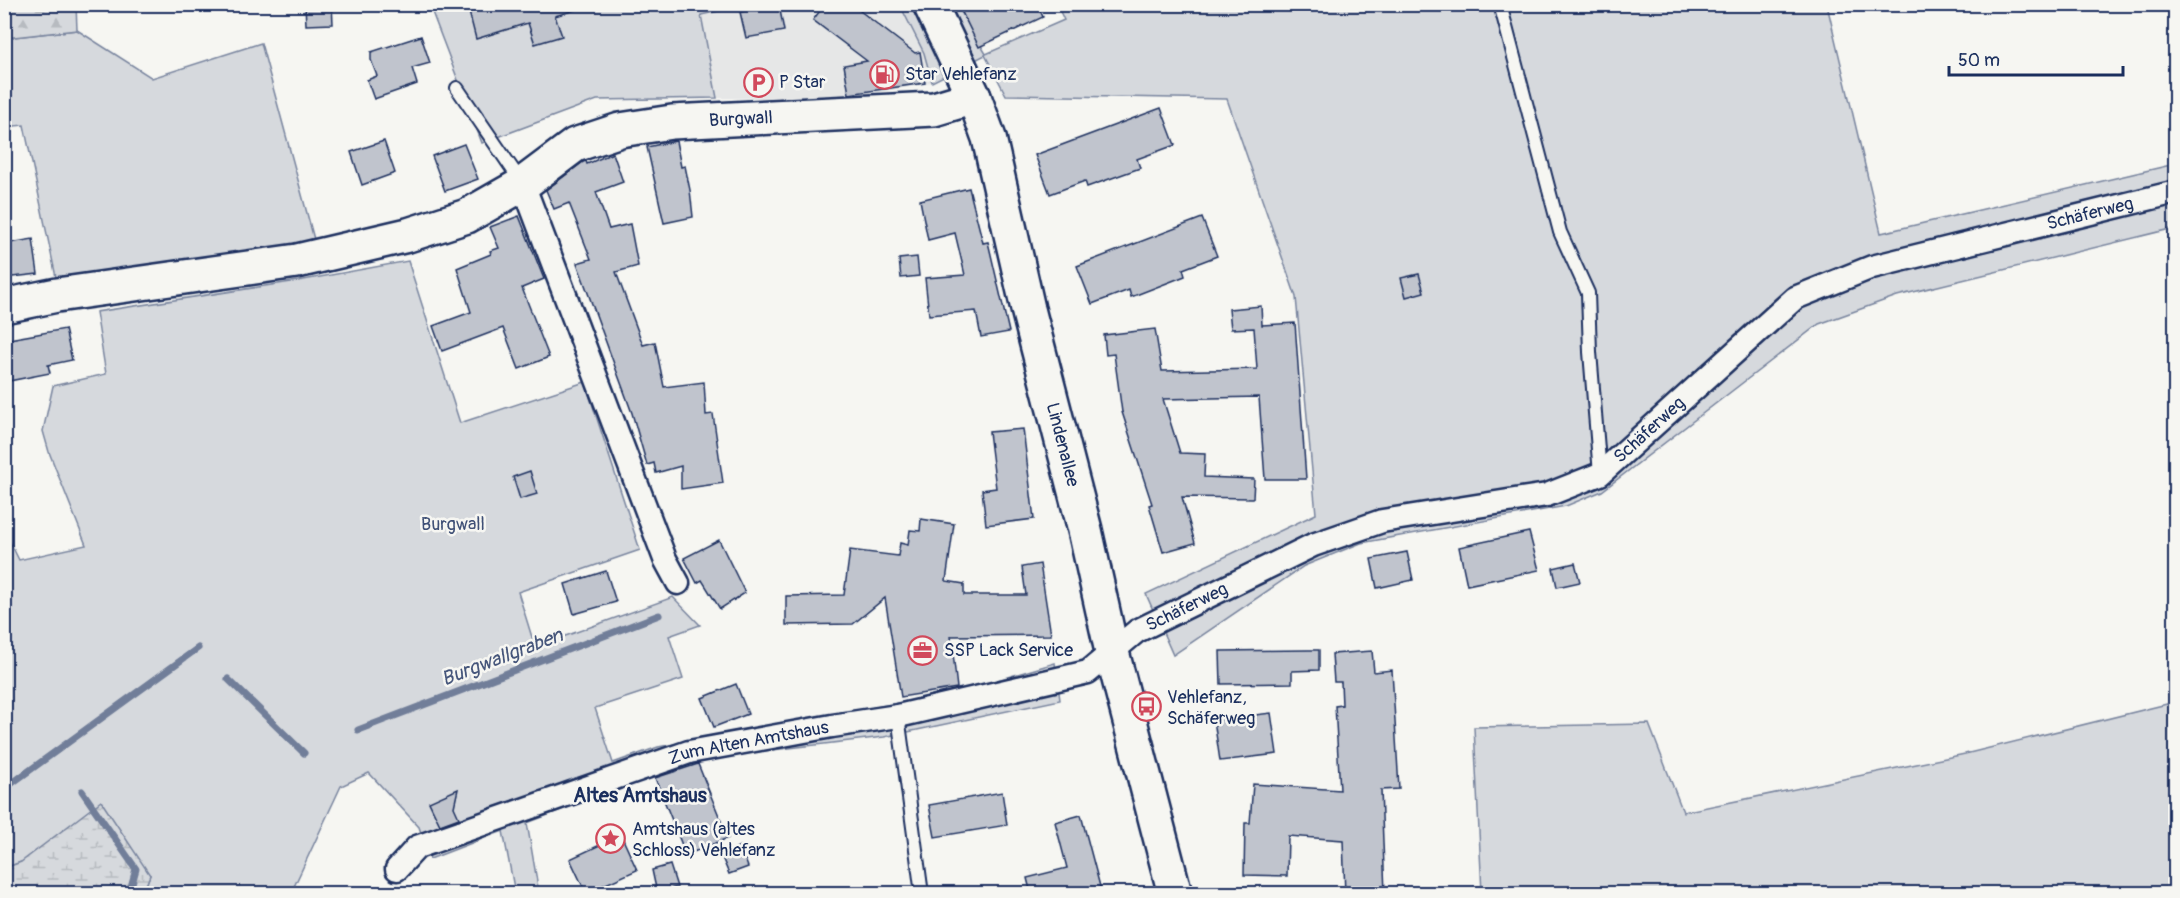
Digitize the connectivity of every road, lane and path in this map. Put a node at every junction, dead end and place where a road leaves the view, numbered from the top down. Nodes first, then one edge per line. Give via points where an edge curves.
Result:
1 (930, 4) edge
2 (1500, 4) edge
3 (457, 88) dead end
4 (974, 98) junction
5 (523, 184) junction
6 (2175, 192) edge
7 (4, 306) edge
8 (1600, 474) junction
9 (678, 583) dead end
10 (1112, 652) junction
11 (898, 716) junction
12 (396, 869) dead end
13 (922, 894) edge
14 (1175, 894) edge

1 - 4 street, Lindenallee
2 - 8 lane via 1560,232 1588,293
3 - 5 lane
4 - 5 street, Burgwall via 934,109 672,122 620,129 575,145
4 - 10 street, Lindenallee via 989,138
5 - 7 street, Burgwall via 467,216 408,236 297,261
5 - 9 street via 665,559
6 - 8 street, Schäferweg via 1872,267 1795,298
8 - 10 street, Schäferweg via 1547,495 1382,521 1313,545 1137,631
10 - 11 street, Zum Alten Amtshaus via 1088,672
10 - 14 street, Lindenallee
11 - 12 street, Zum Alten Amtshaus via 689,752 417,848
11 - 13 lane

